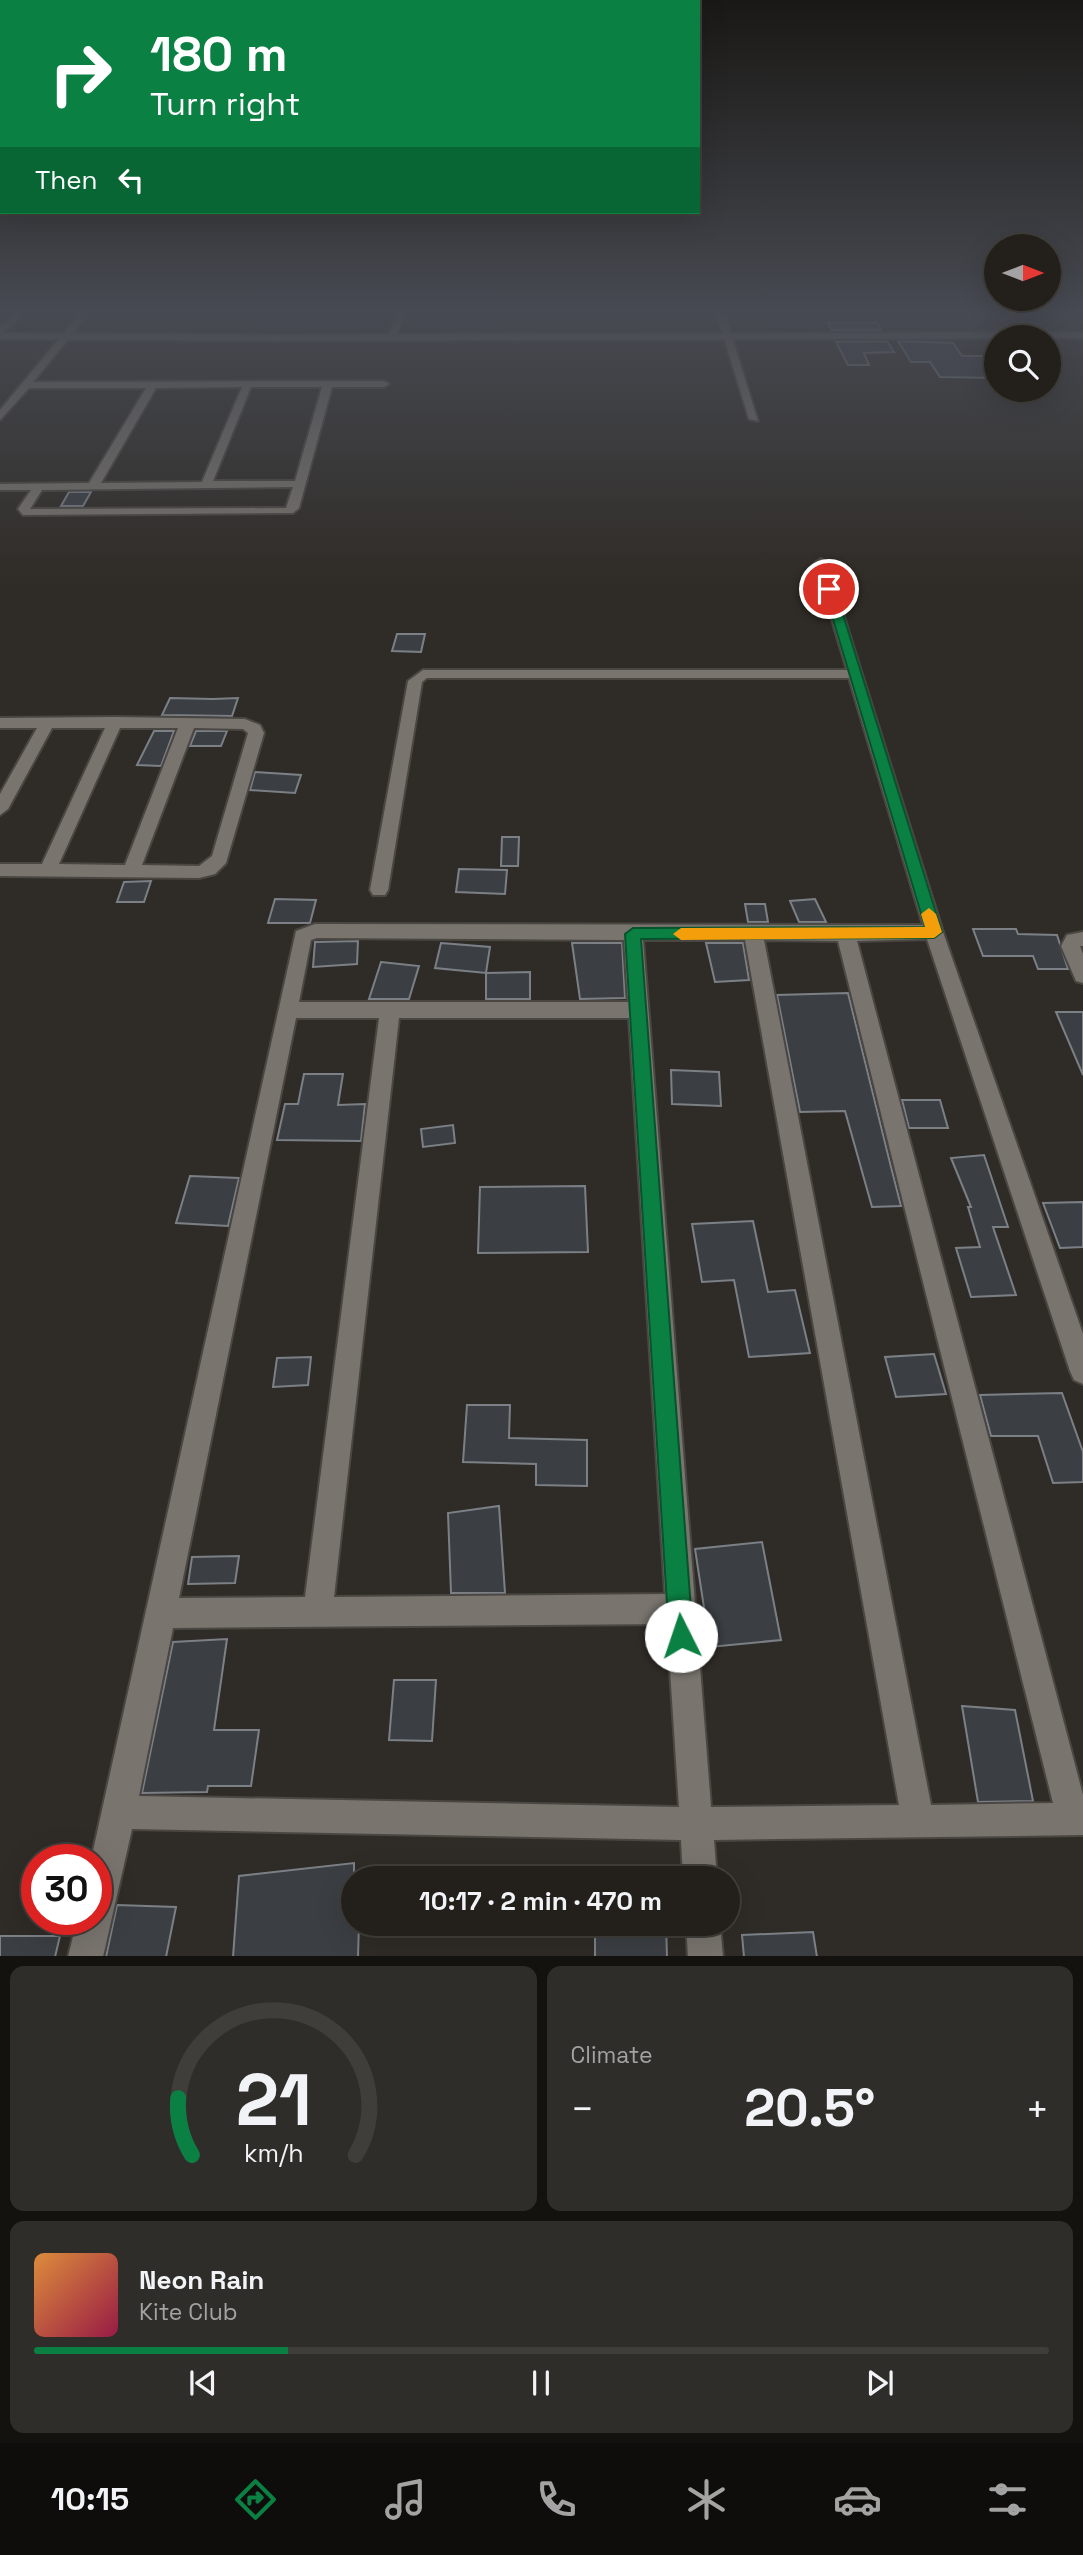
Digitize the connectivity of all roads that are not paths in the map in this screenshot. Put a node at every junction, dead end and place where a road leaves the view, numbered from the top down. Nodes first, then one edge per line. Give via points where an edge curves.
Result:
1 (140, 406) edge
2 (239, 406) edge
3 (322, 406) edge
4 (750, 406) edge
5 (754, 419) dead end
6 (300, 484) junction
7 (206, 485) junction
8 (39, 486) junction
9 (93, 486) junction
10 (0, 487) edge
11 (821, 563) dead end
12 (855, 674) junction
13 (116, 722) junction
14 (0, 723) edge
15 (47, 723) junction
16 (188, 723) junction
17 (0, 809) edge
18 (0, 870) edge
19 (47, 872) junction
20 (131, 872) junction
21 (379, 890) dead end
22 (934, 932) junction
23 (633, 934) junction
24 (753, 934) junction
25 (846, 934) junction
26 (1083, 939) edge
27 (1083, 976) edge
28 (287, 1010) junction
29 (639, 1010) junction
30 (390, 1011) junction
31 (1075, 1322) edge
32 (1083, 1371) edge
33 (679, 1609) junction
34 (318, 1610) junction
35 (161, 1613) junction
36 (119, 1812) junction
37 (1078, 1819) edge
38 (918, 1821) junction
39 (696, 1824) junction
40 (111, 1844) edge
41 (699, 1866) edge
42 (90, 1935) edge
43 (704, 1936) edge
44 (85, 1956) edge
45 (706, 1956) edge

1 - 9 street
2 - 7 street
3 - 6 street
4 - 5 street
6 - 7 street
6 - 8 street via 293,508 285,512 27,513 24,509
7 - 9 street
8 - 9 street
8 - 10 street
11 - 12 street
12 - 21 street via 423,674 415,681
12 - 22 street
13 - 15 street
13 - 16 street
13 - 19 street
14 - 15 street
15 - 17 street
16 - 20 street
16 - 20 street via 245,724 256,733 219,859 209,870 199,872
18 - 19 street
19 - 20 street
22 - 25 street
22 - 31 street
23 - 24 street
23 - 28 street via 315,931 300,942
23 - 29 street
24 - 25 street
24 - 38 street
25 - 37 street
26 - 27 street via 1070,946
28 - 30 street
28 - 35 street
29 - 30 street
29 - 33 street
30 - 34 street
31 - 32 street
33 - 34 street
33 - 39 street
34 - 35 street
35 - 36 street
36 - 39 street
36 - 40 street
37 - 38 street
38 - 39 street
39 - 41 street
42 - 44 street
43 - 45 street

